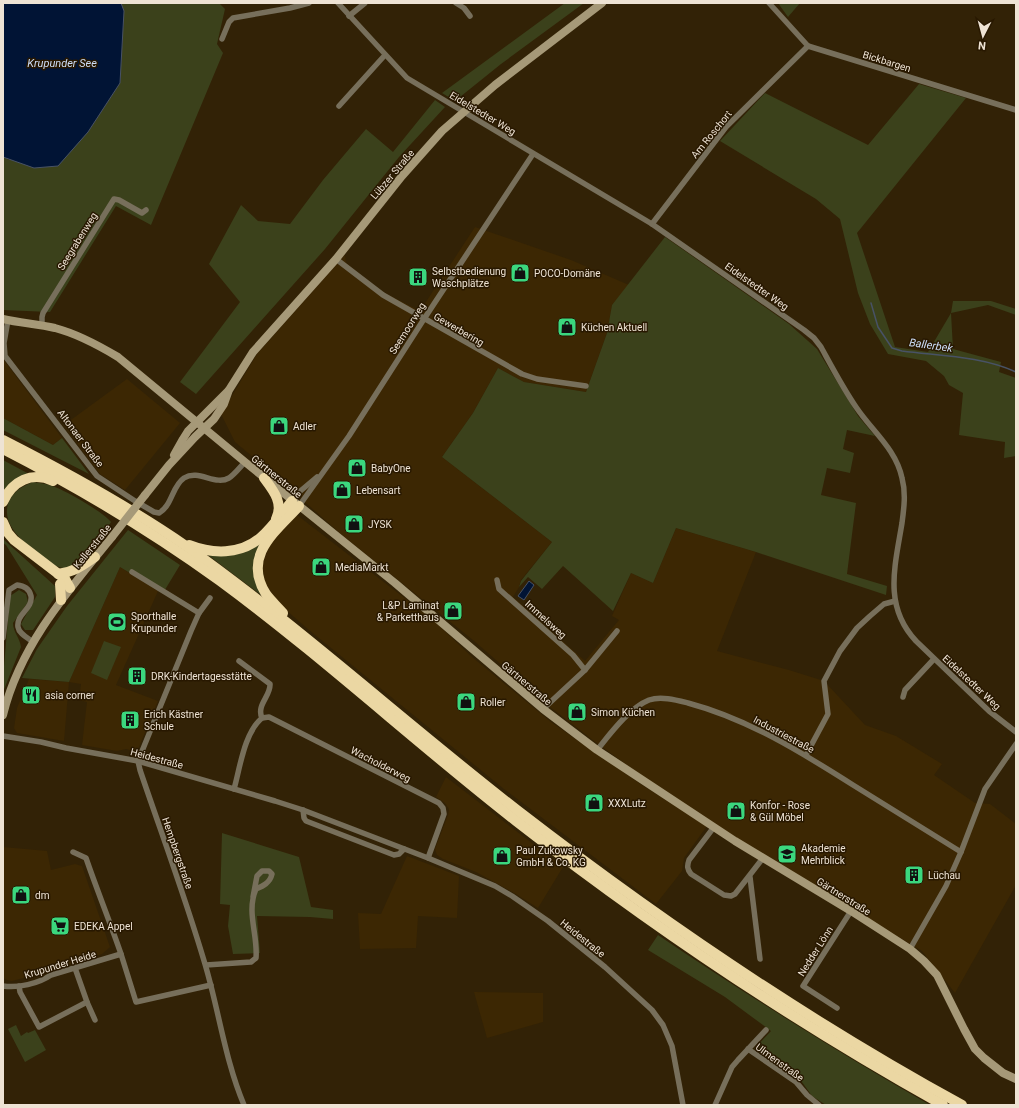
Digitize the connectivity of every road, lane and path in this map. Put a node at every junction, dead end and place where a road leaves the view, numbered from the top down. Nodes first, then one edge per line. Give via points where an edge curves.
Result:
1 (309, 3) edge
2 (338, 3) edge
3 (365, 3) edge
4 (456, 3) edge
5 (602, 3) edge
6 (769, 3) edge
7 (349, 16) junction
8 (470, 16) dead end
9 (222, 39) dead end
10 (808, 46) junction
11 (385, 55) junction
12 (339, 106) dead end
13 (1016, 110) edge
14 (463, 111) junction
15 (533, 154) junction
16 (146, 210) dead end
17 (652, 224) junction
18 (336, 259) junction
19 (424, 319) junction
20 (6, 320) edge
21 (42, 326) junction
22 (586, 386) dead end
23 (229, 390) junction
24 (196, 422) junction
25 (204, 428) junction
26 (3, 440) edge
27 (3, 450) edge
28 (245, 462) junction
29 (169, 465) junction
30 (323, 472) junction
31 (264, 478) junction
32 (3, 502) edge
33 (102, 503) junction
34 (295, 504) junction
35 (3, 522) edge
36 (273, 525) junction
37 (3, 532) edge
38 (170, 536) junction
39 (95, 557) junction
40 (132, 572) dead end
41 (58, 574) junction
42 (497, 580) dead end
43 (60, 584) junction
44 (70, 588) junction
45 (210, 598) dead end
46 (61, 600) junction
47 (895, 601) junction
48 (199, 613) junction
49 (295, 628) junction
50 (617, 631) dead end
51 (3, 638) edge
52 (33, 642) junction
53 (934, 659) junction
54 (239, 661) dead end
55 (585, 670) junction
56 (904, 697) dead end
57 (543, 709) junction
58 (3, 714) edge
59 (262, 718) junction
60 (1016, 732) edge
61 (3, 736) edge
62 (1016, 744) edge
63 (597, 750) junction
64 (806, 755) junction
65 (138, 761) junction
66 (234, 789) junction
67 (303, 810) junction
68 (714, 827) junction
69 (404, 849) junction
70 (73, 852) dead end
71 (961, 852) junction
72 (428, 858) junction
73 (763, 858) junction
74 (750, 877) junction
75 (253, 897) junction
76 (851, 911) junction
77 (910, 949) junction
78 (121, 954) junction
79 (760, 959) dead end
80 (206, 965) junction
81 (74, 968) junction
82 (211, 985) junction
83 (3, 986) edge
84 (19, 986) junction
85 (87, 1002) junction
86 (837, 1008) dead end
87 (95, 1020) dead end
88 (766, 1030) dead end
89 (748, 1049) junction
90 (1016, 1079) edge
91 (244, 1105) edge
92 (683, 1105) edge
93 (715, 1105) edge
94 (820, 1105) edge
95 (944, 1105) edge
96 (962, 1105) edge

1 - 9 street via 233,18 228,22
2 - 7 street, Eidelstedter Weg
3 - 7 street
4 - 8 street
5 - 14 street, Lübzer Straße
6 - 10 street
7 - 11 street, Eidelstedter Weg
10 - 13 street, Bickbargen
10 - 17 street, Am Roschort via 726,127
11 - 12 street
11 - 14 street, Eidelstedter Weg via 407,78
14 - 15 street, Eidelstedter Weg
14 - 18 street, Lübzer Straße via 424,150
15 - 17 street, Eidelstedter Weg
15 - 19 street, Seemoorweg
16 - 21 street, Seegrabenweg via 142,213 114,199 43,313
17 - 47 street, Eidelstedter Weg via 814,338 855,407 886,445 902,476 905,494 894,576
18 - 19 street, Gewerbering via 376,290
18 - 23 street, Lübzer Straße via 253,352
19 - 22 street, Gewerbering via 522,374 537,379
19 - 30 street, Seemoorweg
20 - 21 street, Gärtnerstraße
20 - 28 street, Altonaer Straße via 5,356 97,476 150,509 159,513 162,511 184,479 196,476 224,480 230,478
21 - 24 street, Gärtnerstraße via 76,335 118,357
23 - 24 street, Lübzer Straße
23 - 25 street, Lübzer Straße via 218,413
24 - 25 street, Gärtnerstraße
24 - 29 street, Kellerstraße
25 - 28 street, Gärtnerstraße
25 - 29 street, Kellerstraße
26 - 38 highway via 100,492
27 - 33 highway
28 - 31 street, Gärtnerstraße
29 - 39 street, Kellerstraße, bridge
30 - 34 street, Seemoorweg
30 - 34 street, Seemoorweg via 298,493
31 - 34 street, Gärtnerstraße
31 - 36 highway via 279,504
32 - 33 highway via 8,491 20,481 45,477
33 - 95 highway via 222,583 517,821 640,913 794,1017 865,1061
34 - 36 highway
34 - 49 highway via 260,552 258,575 264,590
34 - 57 street, Gärtnerstraße via 395,583
35 - 41 highway via 8,533 18,544
36 - 38 highway via 256,542 228,551 200,550
37 - 43 highway
38 - 49 highway
39 - 41 highway via 70,572
39 - 44 street, Kellerstraße
40 - 48 street
41 - 44 highway via 65,579
42 - 55 street, Immelsweg via 499,589 573,655
43 - 44 highway
43 - 46 highway
44 - 46 street, Kellerstraße
45 - 48 street
46 - 52 street, Kellerstraße
47 - 53 street, Eidelstedter Weg via 907,632
47 - 64 street via 884,604 870,616 857,628 840,651 824,681 828,714
48 - 65 street
49 - 96 highway via 515,809 643,904 794,1007
50 - 55 street
51 - 52 street via 9,590 17,585 26,587 32,600 19,619 18,627 22,634
52 - 58 street, Kellerstraße via 19,669
53 - 56 street, Eidelstedter Weg via 904,690
53 - 60 street, Eidelstedter Weg
54 - 59 street via 270,684 260,711
55 - 57 street
57 - 63 street, Gärtnerstraße
59 - 66 street via 248,740
59 - 72 street, Wacholderweg via 273,719 439,803 444,814
61 - 65 street, Heidestraße
62 - 71 street via 985,789
63 - 64 street, Industriestraße via 633,710 650,700 669,698 730,716
63 - 68 street, Gärtnerstraße
64 - 71 street, Industriestraße
65 - 66 street, Heidestraße
65 - 80 street, Hempbergstraße
66 - 67 street, Heidestraße
67 - 69 street, Heidestraße
67 - 69 street, Heidestraße via 306,821 394,855
68 - 73 street, Gärtnerstraße
68 - 74 street via 689,860 688,870 727,896 734,894
69 - 72 street, Heidestraße
70 - 78 street via 86,858
71 - 77 street via 946,886
72 - 92 street, Heidestraße via 467,873 512,896 548,921 642,1000 663,1025 672,1046
73 - 74 street
73 - 76 street, Gärtnerstraße
74 - 79 street
75 - 75 street via 256,889 271,879 272,874 269,871 262,871 257,876
75 - 80 street via 251,905 256,958 251,962
76 - 77 street, Gärtnerstraße
76 - 86 street, Nedder Lönn via 803,986
77 - 90 street, Gärtnerstraße via 937,975 975,1049 1003,1073
78 - 81 street, Krupunder Heide
78 - 82 street via 136,1002
80 - 82 street, Hempbergstraße
81 - 84 street, Krupunder Heide
81 - 85 street
82 - 91 street, Hempbergstraße via 225,1048
83 - 84 street, Krupunder Heide
84 - 85 street via 39,1027
85 - 87 street
88 - 89 street
89 - 93 street via 732,1067
89 - 94 street, Ulmenstraße via 796,1082

